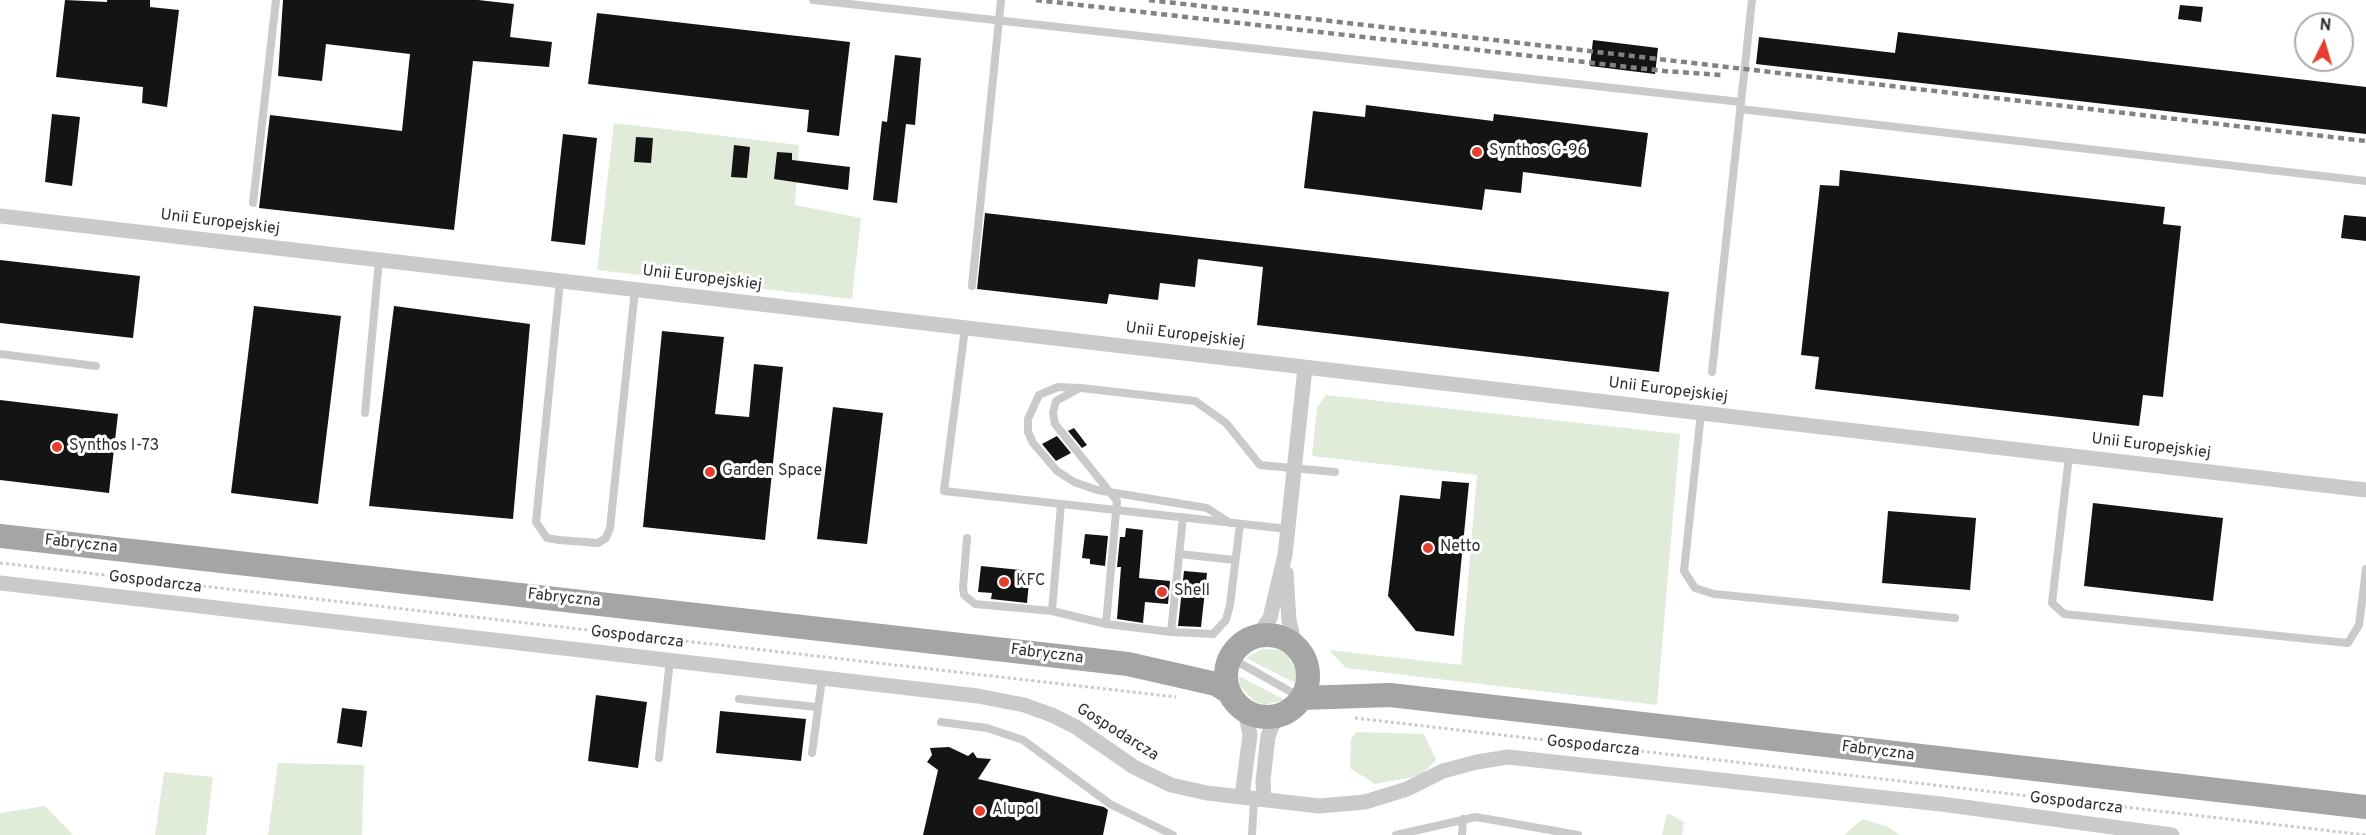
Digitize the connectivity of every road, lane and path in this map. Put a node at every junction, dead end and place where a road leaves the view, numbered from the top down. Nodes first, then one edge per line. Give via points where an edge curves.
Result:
1 (276, 0) edge
2 (813, 0) edge
3 (1001, 0) edge
4 (1752, 0) edge
5 (999, 20) junction
6 (1741, 105) junction
7 (2366, 181) edge
8 (253, 203) dead end
9 (0, 216) edge
10 (379, 260) junction
11 (560, 281) junction
12 (972, 286) dead end
13 (635, 290) junction
14 (965, 328) junction
15 (0, 354) edge
16 (96, 366) dead end
17 (1305, 368) junction
18 (1712, 372) dead end
19 (1081, 388) junction
20 (365, 413) dead end
21 (1701, 413) junction
22 (2068, 456) junction
23 (1294, 468) junction
24 (1335, 472) dead end
25 (2366, 490) edge
26 (1112, 492) junction
27 (1061, 504) junction
28 (1118, 510) junction
29 (1183, 517) junction
30 (1230, 523) junction
31 (1240, 524) junction
32 (1288, 529) junction
33 (0, 536) edge
34 (967, 538) dead end
35 (1179, 554) junction
36 (1285, 555) junction
37 (1235, 560) junction
38 (0, 564) edge
39 (2366, 569) edge
40 (0, 583) edge
41 (1052, 611) junction
42 (1955, 618) dead end
43 (1106, 624) junction
44 (1171, 632) junction
45 (1257, 637) junction
46 (1295, 646) junction
47 (1231, 658) junction
48 (670, 660) junction
49 (1128, 664) junction
50 (1308, 670) junction
51 (822, 679) junction
52 (1229, 692) junction
53 (1390, 695) junction
54 (1302, 698) junction
55 (739, 699) dead end
56 (1186, 699) dead end
57 (818, 707) junction
58 (1245, 711) junction
59 (1283, 714) junction
60 (1350, 717) dead end
61 (941, 722) dead end
62 (812, 753) dead end
63 (659, 758) dead end
64 (1253, 798) junction
65 (2366, 807) edge
66 (1463, 819) junction
67 (2101, 830) edge
68 (1173, 835) edge
69 (1252, 835) edge
70 (1396, 835) edge
71 (1462, 835) edge
72 (1578, 835) edge
73 (2172, 835) edge
74 (2366, 835) edge

1 - 8 lane
2 - 5 lane
3 - 5 lane
4 - 6 lane
5 - 6 lane
5 - 12 lane
6 - 7 lane
6 - 18 lane
9 - 10 street, Unii Europejskiej
10 - 11 street, Unii Europejskiej
10 - 20 lane
11 - 13 street, Unii Europejskiej
11 - 13 lane via 536,522 548,538 559,540 598,543 606,538 610,528
13 - 14 street, Unii Europejskiej
14 - 17 street, Unii Europejskiej
14 - 27 lane via 944,491
15 - 16 lane
17 - 21 street, Unii Europejskiej
17 - 23 street
19 - 23 lane via 1195,401 1226,423 1260,465
19 - 26 lane via 1056,400 1055,424
19 - 26 lane via 1058,387 1040,395 1028,419 1028,432 1033,444 1057,471 1085,487
21 - 22 street, Unii Europejskiej
21 - 42 lane via 1684,571 1695,588 1714,594
22 - 25 street, Unii Europejskiej
22 - 39 lane via 2052,603 2064,614 2348,643 2359,625
23 - 24 lane
23 - 32 street
26 - 28 lane
26 - 30 lane via 1207,508
27 - 28 lane
27 - 41 lane
28 - 29 lane
28 - 43 lane
29 - 30 lane
29 - 35 lane
30 - 31 lane
31 - 32 lane
31 - 37 lane
32 - 36 street
33 - 49 main road, Fabryczna
34 - 41 lane via 963,587 969,600 975,604
35 - 37 lane
35 - 44 lane
36 - 45 street via 1270,618
36 - 46 street via 1289,620
37 - 44 lane via 1229,609 1220,629 1203,636
38 - 56 path
40 - 48 street, Gospodarcza
41 - 43 lane
43 - 44 lane
45 - 46 main road via 1277,636
45 - 47 main road via 1242,644
46 - 50 main road
47 - 49 main road, Fabryczna via 1199,665
47 - 52 main road via 1226,673
47 - 54 lane
48 - 51 street, Gospodarcza
48 - 63 lane
49 - 52 main road, Fabryczna via 1216,684
50 - 53 main road, Fabryczna
50 - 54 main road
51 - 57 lane
51 - 64 street, Gospodarcza via 978,696 1024,705 1076,727 1134,767 1171,785
52 - 58 main road
53 - 54 main road, Fabryczna
53 - 65 main road, Fabryczna
54 - 59 main road
55 - 57 lane
57 - 62 lane
58 - 59 main road via 1263,717
58 - 64 street
59 - 64 street via 1268,736 1263,773
60 - 74 path
61 - 68 lane via 987,728 1023,740 1110,804
64 - 67 street, Gospodarcza via 1319,806 1365,802 1407,789 1443,771 1508,757 1929,803
64 - 69 lane
66 - 70 lane
66 - 71 lane
66 - 72 lane via 1476,817
67 - 73 street, Gospodarcza

